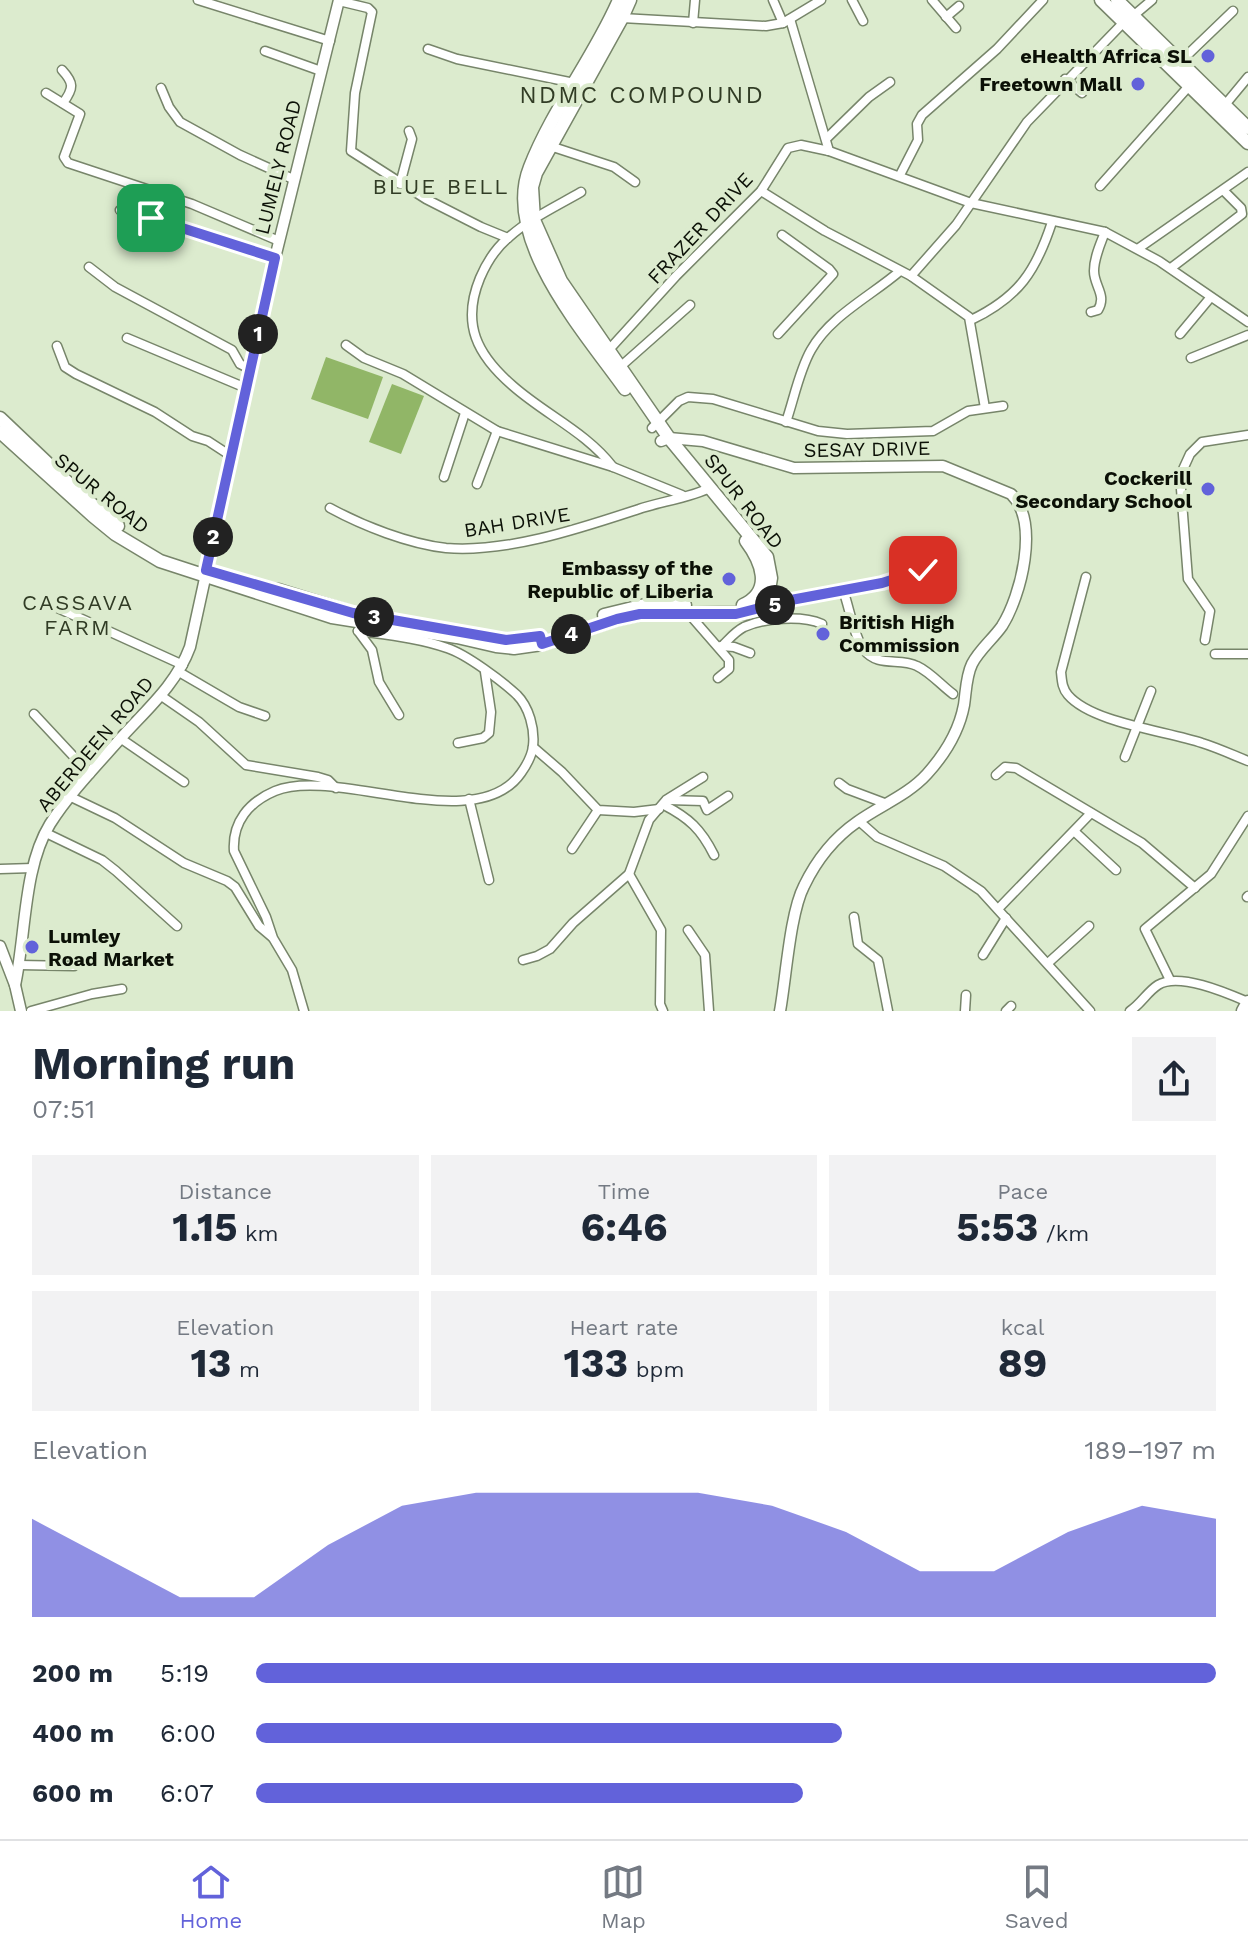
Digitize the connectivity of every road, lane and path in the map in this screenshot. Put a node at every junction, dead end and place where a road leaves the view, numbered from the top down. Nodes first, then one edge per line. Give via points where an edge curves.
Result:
1 (198, 0) edge
2 (339, 0) edge
3 (695, 0) edge
4 (773, 0) edge
5 (821, 0) edge
6 (852, 0) edge
7 (932, 0) edge
8 (1043, 0) edge
9 (1101, 0) edge
10 (1117, 0) edge
11 (1152, 0) edge
12 (625, 1) edge
13 (372, 5) edge
14 (959, 6) dead end
15 (1233, 11) dead end
16 (946, 17) junction
17 (622, 18) junction
18 (1129, 19) junction
19 (786, 21) junction
20 (863, 21) dead end
21 (693, 23) junction
22 (956, 28) dead end
23 (330, 41) junction
24 (428, 49) dead end
25 (265, 51) dead end
26 (1172, 60) junction
27 (62, 70) dead end
28 (321, 71) junction
29 (1248, 77) edge
30 (1065, 79) junction
31 (890, 82) dead end
32 (579, 84) junction
33 (1189, 86) junction
34 (161, 88) dead end
35 (46, 93) dead end
36 (1082, 93) dead end
37 (63, 103) junction
38 (1224, 106) junction
39 (1248, 128) edge
40 (409, 131) dead end
41 (826, 139) junction
42 (1248, 143) edge
43 (550, 146) junction
44 (829, 151) junction
45 (1248, 172) edge
46 (900, 175) junction
47 (293, 179) junction
48 (635, 182) dead end
49 (400, 184) junction
50 (1100, 186) dead end
51 (761, 191) junction
52 (1224, 191) junction
53 (581, 192) dead end
54 (971, 203) junction
55 (120, 210) dead end
56 (1052, 222) junction
57 (530, 223) junction
58 (1105, 232) junction
59 (782, 235) dead end
60 (508, 238) junction
61 (279, 241) junction
62 (1139, 248) junction
63 (275, 258) junction
64 (89, 267) dead end
65 (1171, 268) junction
66 (900, 271) junction
67 (911, 276) junction
68 (1210, 298) junction
69 (690, 305) dead end
70 (1091, 312) dead end
71 (971, 320) junction
72 (1248, 322) edge
73 (778, 334) dead end
74 (1180, 334) dead end
75 (1248, 335) edge
76 (127, 338) dead end
77 (346, 345) dead end
78 (57, 346) dead end
79 (605, 354) junction
80 (1191, 358) dead end
81 (620, 367) junction
82 (250, 369) junction
83 (624, 382) junction
84 (246, 388) junction
85 (1003, 406) dead end
86 (985, 408) junction
87 (465, 413) junction
88 (0, 418) edge
89 (786, 422) junction
90 (655, 425) junction
91 (497, 431) junction
92 (0, 432) edge
93 (1248, 435) edge
94 (665, 440) junction
95 (231, 456) junction
96 (613, 467) junction
97 (444, 477) dead end
98 (477, 484) dead end
99 (706, 490) junction
100 (682, 496) junction
101 (78, 498) junction
102 (330, 508) dead end
103 (727, 514) junction
104 (923, 570) dead end
105 (205, 574) junction
106 (1086, 577) dead end
107 (769, 590) junction
108 (843, 590) junction
109 (791, 600) junction
110 (51, 605) dead end
111 (754, 609) junction
112 (689, 614) junction
113 (822, 624) dead end
114 (353, 626) junction
115 (541, 640) junction
116 (1205, 640) dead end
117 (722, 645) junction
118 (750, 653) dead end
119 (1215, 654) dead end
120 (1248, 654) edge
121 (181, 668) junction
122 (485, 672) junction
123 (718, 678) dead end
124 (1151, 691) dead end
125 (953, 694) dead end
126 (160, 695) junction
127 (34, 714) dead end
128 (399, 715) dead end
129 (265, 716) dead end
130 (1137, 726) junction
131 (120, 738) junction
132 (458, 743) dead end
133 (533, 747) junction
134 (1125, 757) dead end
135 (1248, 761) edge
136 (90, 774) junction
137 (996, 775) dead end
138 (703, 777) dead end
139 (184, 782) dead end
140 (839, 783) dead end
141 (336, 788) junction
142 (728, 796) dead end
143 (71, 797) junction
144 (469, 799) junction
145 (887, 804) junction
146 (663, 805) junction
147 (598, 810) junction
148 (1091, 813) junction
149 (1248, 816) edge
150 (859, 821) junction
151 (1075, 832) junction
152 (46, 833) junction
153 (572, 849) dead end
154 (714, 855) dead end
155 (33, 868) junction
156 (0, 869) edge
157 (1116, 870) dead end
158 (629, 874) junction
159 (489, 880) dead end
160 (1195, 888) junction
161 (998, 909) junction
162 (854, 917) dead end
163 (1006, 918) junction
164 (177, 926) dead end
165 (1089, 926) dead end
166 (688, 930) dead end
167 (273, 938) junction
168 (0, 946) edge
169 (983, 955) dead end
170 (523, 960) dead end
171 (1048, 963) junction
172 (19, 965) junction
173 (74, 966) dead end
174 (1170, 980) junction
175 (15, 985) junction
176 (122, 989) dead end
177 (966, 995) dead end
178 (1248, 1002) edge
179 (21, 1011) edge
180 (31, 1011) edge
181 (304, 1011) edge
182 (663, 1011) edge
183 (709, 1011) edge
184 (780, 1011) edge
185 (888, 1011) edge
186 (965, 1011) edge
187 (1090, 1011) edge
188 (1130, 1011) edge
189 (1243, 1011) edge

1 - 23 street
2 - 13 street
2 - 23 street, LUMELY ROAD
3 - 21 street
4 - 19 street
5 - 19 street
6 - 20 street
7 - 16 street
8 - 46 street via 922,115 918,140
9 - 18 main road
10 - 18 main road
11 - 18 street
12 - 17 main road, SPUR ROAD
12 - 32 main road, SPUR ROAD
13 - 49 street via 349,147
14 - 16 street
15 - 26 street
16 - 22 street
17 - 21 street
17 - 32 main road, SPUR ROAD
18 - 26 main road
18 - 30 street
19 - 21 street via 766,26
19 - 41 street
23 - 28 street, LUMELY ROAD
24 - 32 street
25 - 28 street
26 - 33 main road
26 - 38 main road
27 - 37 street via 73,88
28 - 47 street, LUMELY ROAD
29 - 38 street
30 - 36 street
30 - 54 street via 1027,122
31 - 41 street
32 - 43 main road, SPUR ROAD
32 - 57 main road, SPUR ROAD via 528,170 523,206
33 - 42 main road
33 - 50 street
34 - 47 street via 180,122
35 - 37 street
37 - 61 street via 80,114 64,157 68,163 192,204
38 - 39 main road
40 - 49 street via 412,139
41 - 44 street
43 - 48 street via 614,167
43 - 57 main road, SPUR ROAD via 532,187
44 - 46 street
44 - 51 street, FRAZER DRIVE via 788,148
45 - 52 street
46 - 54 street
47 - 61 street, LUMELY ROAD
49 - 60 street
51 - 66 street
51 - 79 street, FRAZER DRIVE
52 - 62 street
52 - 65 street via 1242,214
53 - 57 street
54 - 56 street
54 - 67 street
55 - 63 street
56 - 58 street
56 - 71 street via 1030,275 1003,301
57 - 60 street
57 - 79 main road, SPUR ROAD via 543,265
58 - 62 street
58 - 70 street via 1094,270 1101,305
59 - 73 street via 833,274
60 - 96 street via 473,294 475,338 513,386 584,436
61 - 63 street, LUMELY ROAD
62 - 65 street
63 - 82 street, LUMELY ROAD
64 - 82 street via 115,287 223,344
65 - 68 street
66 - 67 street
66 - 89 street via 821,336 810,351
67 - 71 street
68 - 72 street
68 - 74 street
69 - 81 street
71 - 86 street
75 - 80 street
76 - 84 street
77 - 87 street
78 - 95 street via 65,367 76,374
79 - 81 main road, SPUR ROAD
79 - 83 main road, SPUR ROAD
81 - 83 main road, SPUR ROAD
82 - 84 street, LUMELY ROAD
83 - 90 main road, SPUR ROAD
84 - 95 street, LUMELY ROAD
85 - 86 street
86 - 89 street via 960,414 940,430 919,432 833,433
87 - 91 street
87 - 97 street
88 - 101 main road, SPUR ROAD
89 - 90 street via 701,396 679,401
90 - 94 main road, SPUR ROAD
91 - 96 street
91 - 98 street
92 - 101 main road, SPUR ROAD
93 - 116 street via 1202,442 1180,476 1188,579 1210,611
94 - 99 main road, SPUR ROAD
94 - 145 street, SESAY DRIVE via 726,446 794,468 943,466 998,487 1019,502 1025,551 1021,579 1003,624 970,667 954,738 927,775
95 - 105 street, LUMELY ROAD
96 - 100 street
99 - 100 street, BAH DRIVE
99 - 103 main road, SPUR ROAD
100 - 102 street, BAH DRIVE via 569,531 462,549 364,525
101 - 105 main road, SPUR ROAD via 142,543
103 - 107 main road, SPUR ROAD via 767,557
103 - 115 main road, SPUR ROAD via 763,571 759,590 749,602 729,607 625,608
104 - 108 street
105 - 114 main road, SPUR ROAD
105 - 115 main road, SPUR ROAD via 353,613 506,640
105 - 121 street, ABERDEEN ROAD
106 - 130 street via 1064,657 1062,685 1080,705
107 - 109 street
107 - 111 main road
108 - 109 street
108 - 125 street via 866,652 887,662 914,664
109 - 111 street
110 - 121 street
111 - 112 main road, SPUR ROAD
112 - 115 main road, SPUR ROAD via 617,619
112 - 117 street
113 - 117 street via 802,618 750,625
114 - 115 main road, SPUR ROAD via 427,631 514,648
114 - 122 street via 441,645
114 - 128 street via 372,650 379,682
117 - 118 street
117 - 123 street via 731,665
119 - 120 street
121 - 126 street, ABERDEEN ROAD
121 - 129 street via 239,707
122 - 132 street via 489,733
122 - 133 street via 522,700
124 - 130 street
126 - 131 street, ABERDEEN ROAD
126 - 141 street via 246,765 318,777
127 - 136 street
130 - 134 street
130 - 135 street
131 - 136 street, ABERDEEN ROAD
131 - 139 street
133 - 144 street via 508,788
133 - 147 street
136 - 143 street, ABERDEEN ROAD
137 - 148 street via 1005,767 1016,768
138 - 146 street
140 - 145 street
141 - 144 street via 424,800
141 - 167 street via 276,791 241,817 234,851
142 - 146 street via 707,810 703,801
143 - 152 street, ABERDEEN ROAD
143 - 167 street via 115,818 184,863 227,881
144 - 159 street
145 - 150 street, SESAY DRIVE
146 - 147 street via 634,812
146 - 154 street via 687,817
146 - 158 street via 643,831
147 - 153 street
148 - 151 street
148 - 160 street via 1157,854
149 - 160 street via 1222,860
150 - 161 street via 877,837 965,878
150 - 184 street, SESAY DRIVE via 829,847 799,898
151 - 157 street
151 - 161 street
152 - 155 street, ABERDEEN ROAD
152 - 164 street via 102,860
155 - 156 street
155 - 172 street, ABERDEEN ROAD
158 - 170 street via 550,949
158 - 182 street via 661,930
160 - 174 street via 1145,929
161 - 163 street
162 - 185 street via 858,944 878,960
163 - 169 street
163 - 171 street
165 - 171 street
166 - 183 street via 705,955
167 - 181 street via 292,970
168 - 175 street
171 - 187 street
172 - 173 street
172 - 175 street, ABERDEEN ROAD
174 - 178 street
174 - 188 street
175 - 179 street
176 - 180 street
177 - 186 street
178 - 189 main road

